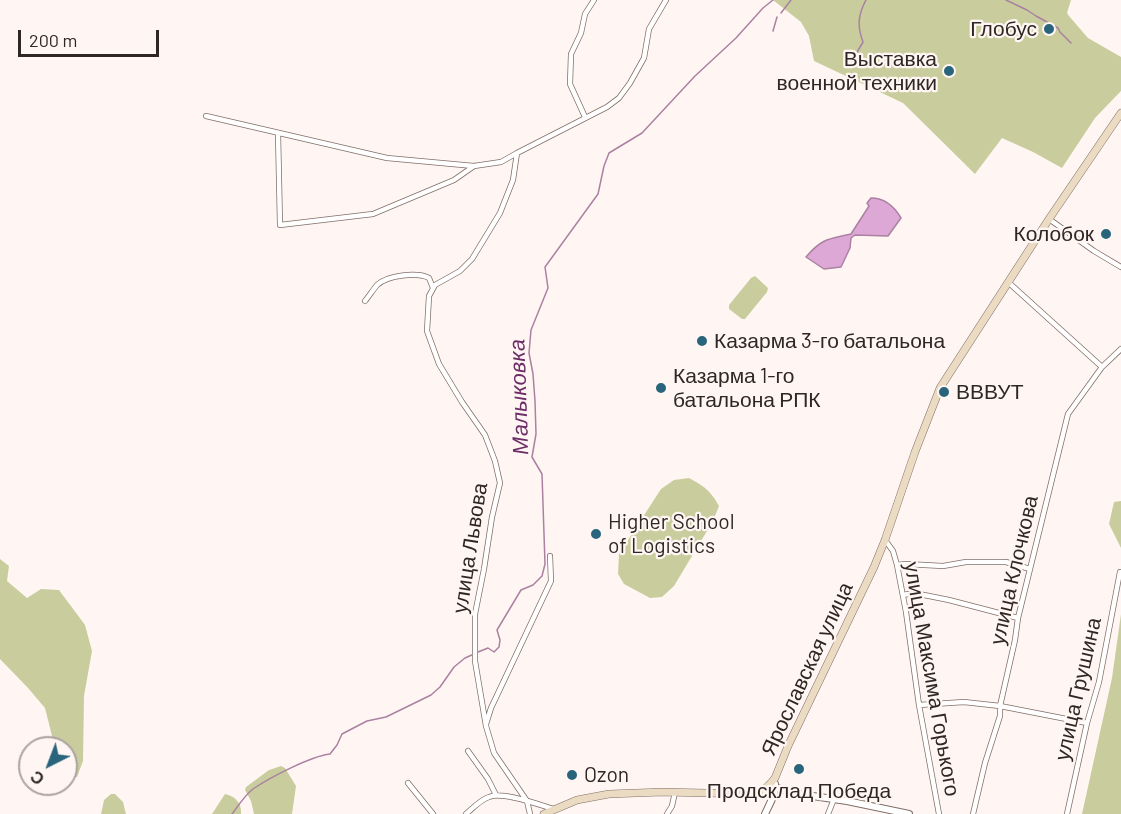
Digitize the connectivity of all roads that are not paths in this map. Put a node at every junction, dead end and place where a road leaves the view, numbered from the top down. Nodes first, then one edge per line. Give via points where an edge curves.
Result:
1 (594, 0) edge
2 (666, 0) edge
3 (1121, 113) edge
4 (206, 116) dead end
5 (585, 117) junction
6 (278, 134) junction
7 (517, 153) junction
8 (474, 166) junction
9 (1049, 219) junction
10 (1121, 267) edge
11 (1008, 282) junction
12 (433, 288) junction
13 (365, 301) dead end
14 (1121, 349) edge
15 (1102, 367) junction
16 (885, 540) junction
17 (550, 556) dead end
18 (897, 565) junction
19 (1030, 569) junction
20 (1120, 572) edge
21 (903, 595) junction
22 (1018, 618) junction
23 (919, 705) junction
24 (1000, 706) junction
25 (1087, 723) junction
26 (486, 726) junction
27 (468, 751) dead end
28 (408, 783) dead end
29 (772, 787) junction
30 (675, 792) junction
31 (496, 795) junction
32 (834, 799) junction
33 (527, 801) junction
34 (560, 810) edge
35 (433, 814) edge
36 (465, 814) edge
37 (530, 814) edge
38 (544, 814) edge
39 (667, 814) edge
40 (765, 814) edge
41 (828, 814) edge
42 (909, 814) edge
43 (939, 814) edge
44 (973, 814) edge
45 (1067, 814) edge

1 - 5 street via 571,54 570,84
2 - 5 street via 650,29 644,58 630,83 619,98
3 - 9 main road, улица Максима Горького
4 - 6 street
5 - 7 street
6 - 8 street via 387,158
6 - 8 street via 280,225 373,214 454,180
7 - 8 street via 501,162
7 - 12 street via 513,180 500,213 472,258
9 - 10 street
9 - 11 main road, улица Максима Горького
11 - 15 street
11 - 16 main road, улица Максима Горького via 940,388
12 - 13 street via 424,275 400,275 379,284
12 - 26 street, улица Львова via 427,331 439,364 485,435 500,483 476,614 474,648
14 - 15 street, улица Клочкова
15 - 19 street, улица Клочкова via 1068,414
16 - 18 street, улица Максима Горького
16 - 29 main road, Ярославская улица
17 - 26 street via 551,580
18 - 19 street via 1006,562
18 - 21 street, улица Максима Горького
19 - 22 street, улица Клочкова
20 - 25 street, улица Грушина
21 - 22 street via 914,593 949,600
21 - 23 street, улица Максима Горького
22 - 24 street, улица Клочкова
23 - 24 street via 964,702
23 - 43 street, улица Максима Горького
24 - 25 street
24 - 44 street, улица Клочкова
25 - 45 street, улица Грушина
26 - 33 street, улица Львова via 494,753
27 - 31 street
28 - 35 street
29 - 30 main road via 750,794
29 - 32 street via 792,794
29 - 40 street, Ярославская улица
30 - 34 main road via 609,794 577,800
30 - 39 street
31 - 33 street
31 - 36 street
32 - 41 street
32 - 42 street
33 - 34 street
33 - 37 street
34 - 38 main road

